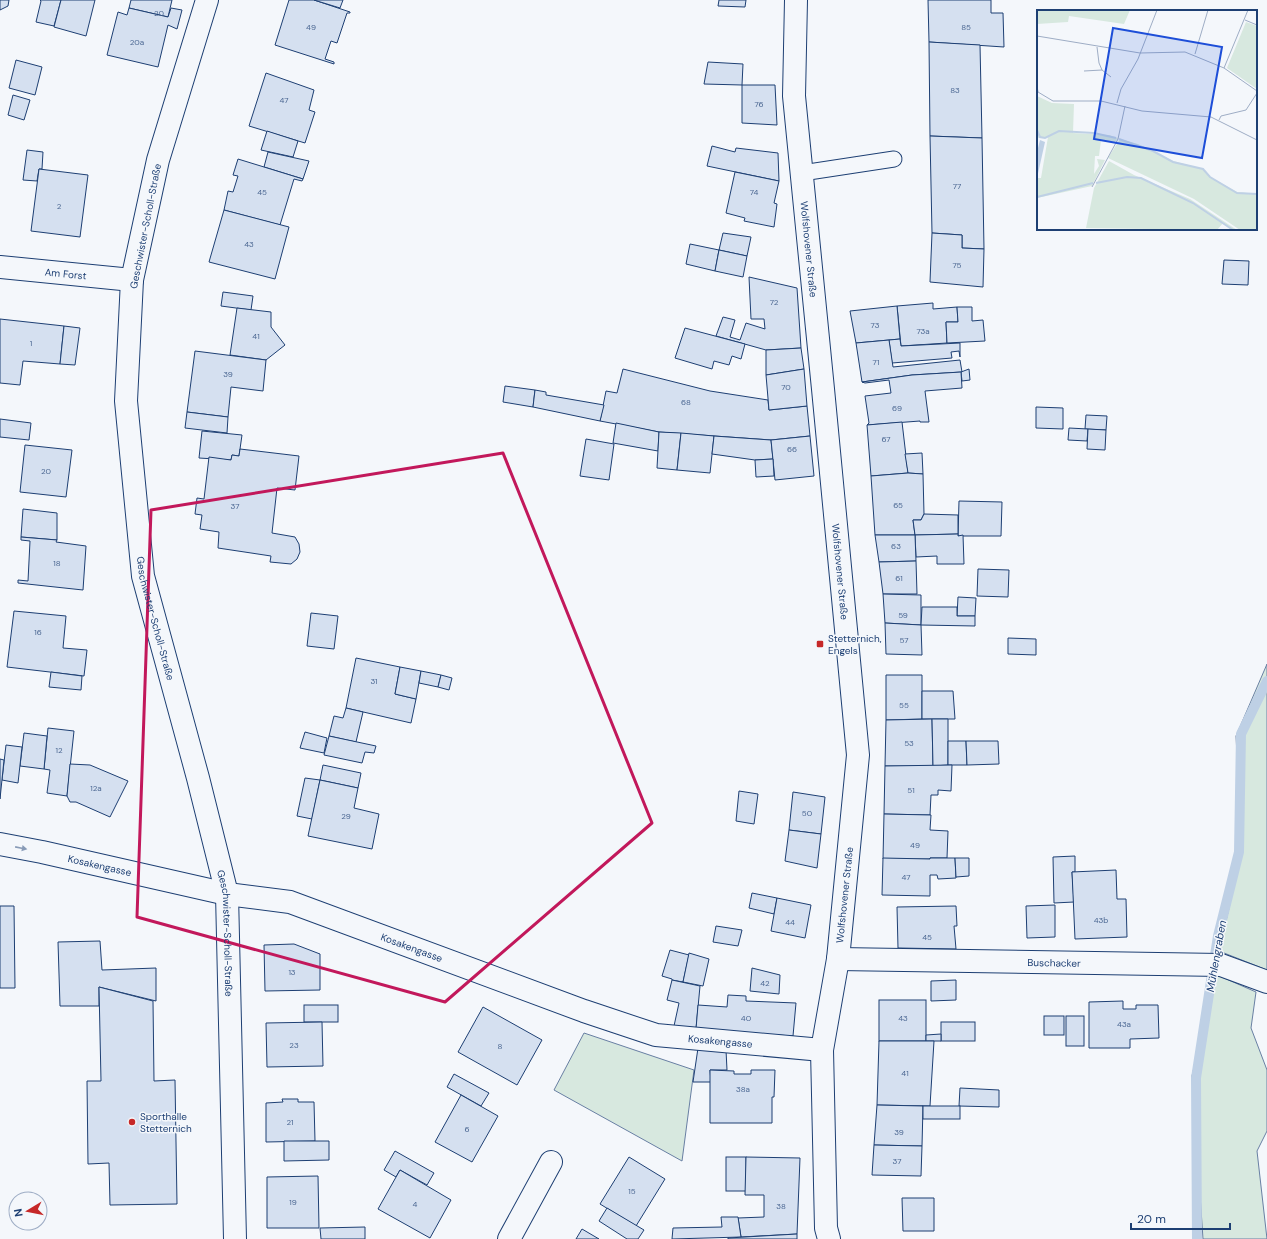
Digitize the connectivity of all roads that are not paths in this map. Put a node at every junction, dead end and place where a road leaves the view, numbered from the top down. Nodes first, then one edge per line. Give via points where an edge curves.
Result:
1 (207, 0) edge
2 (796, 0) edge
3 (894, 159) dead end
4 (802, 173) junction
5 (0, 267) edge
6 (132, 280) junction
7 (0, 844) edge
8 (227, 894) junction
9 (838, 959) junction
10 (1267, 982) edge
11 (822, 1050) junction
12 (551, 1162) dead end
13 (235, 1239) edge
14 (509, 1239) edge
15 (829, 1239) edge

1 - 6 street, Geschwister-Scholl-Straße via 158,160
2 - 4 street, Wolfshovener Straße via 794,96
3 - 4 lane
4 - 9 street, Wolfshovener Straße via 858,755
5 - 6 street, Am Forst
6 - 8 street, Geschwister-Scholl-Straße via 126,401 143,576
7 -> 8 street, Kosakengasse
8 - 11 street, Kosakengasse via 290,902 656,1035
8 - 13 street, Geschwister-Scholl-Straße
9 - 10 street, Buschacker via 1213,964
9 - 11 street, Wolfshovener Straße
11 - 15 street, Wolfshovener Straße via 826,1228
12 - 14 street

